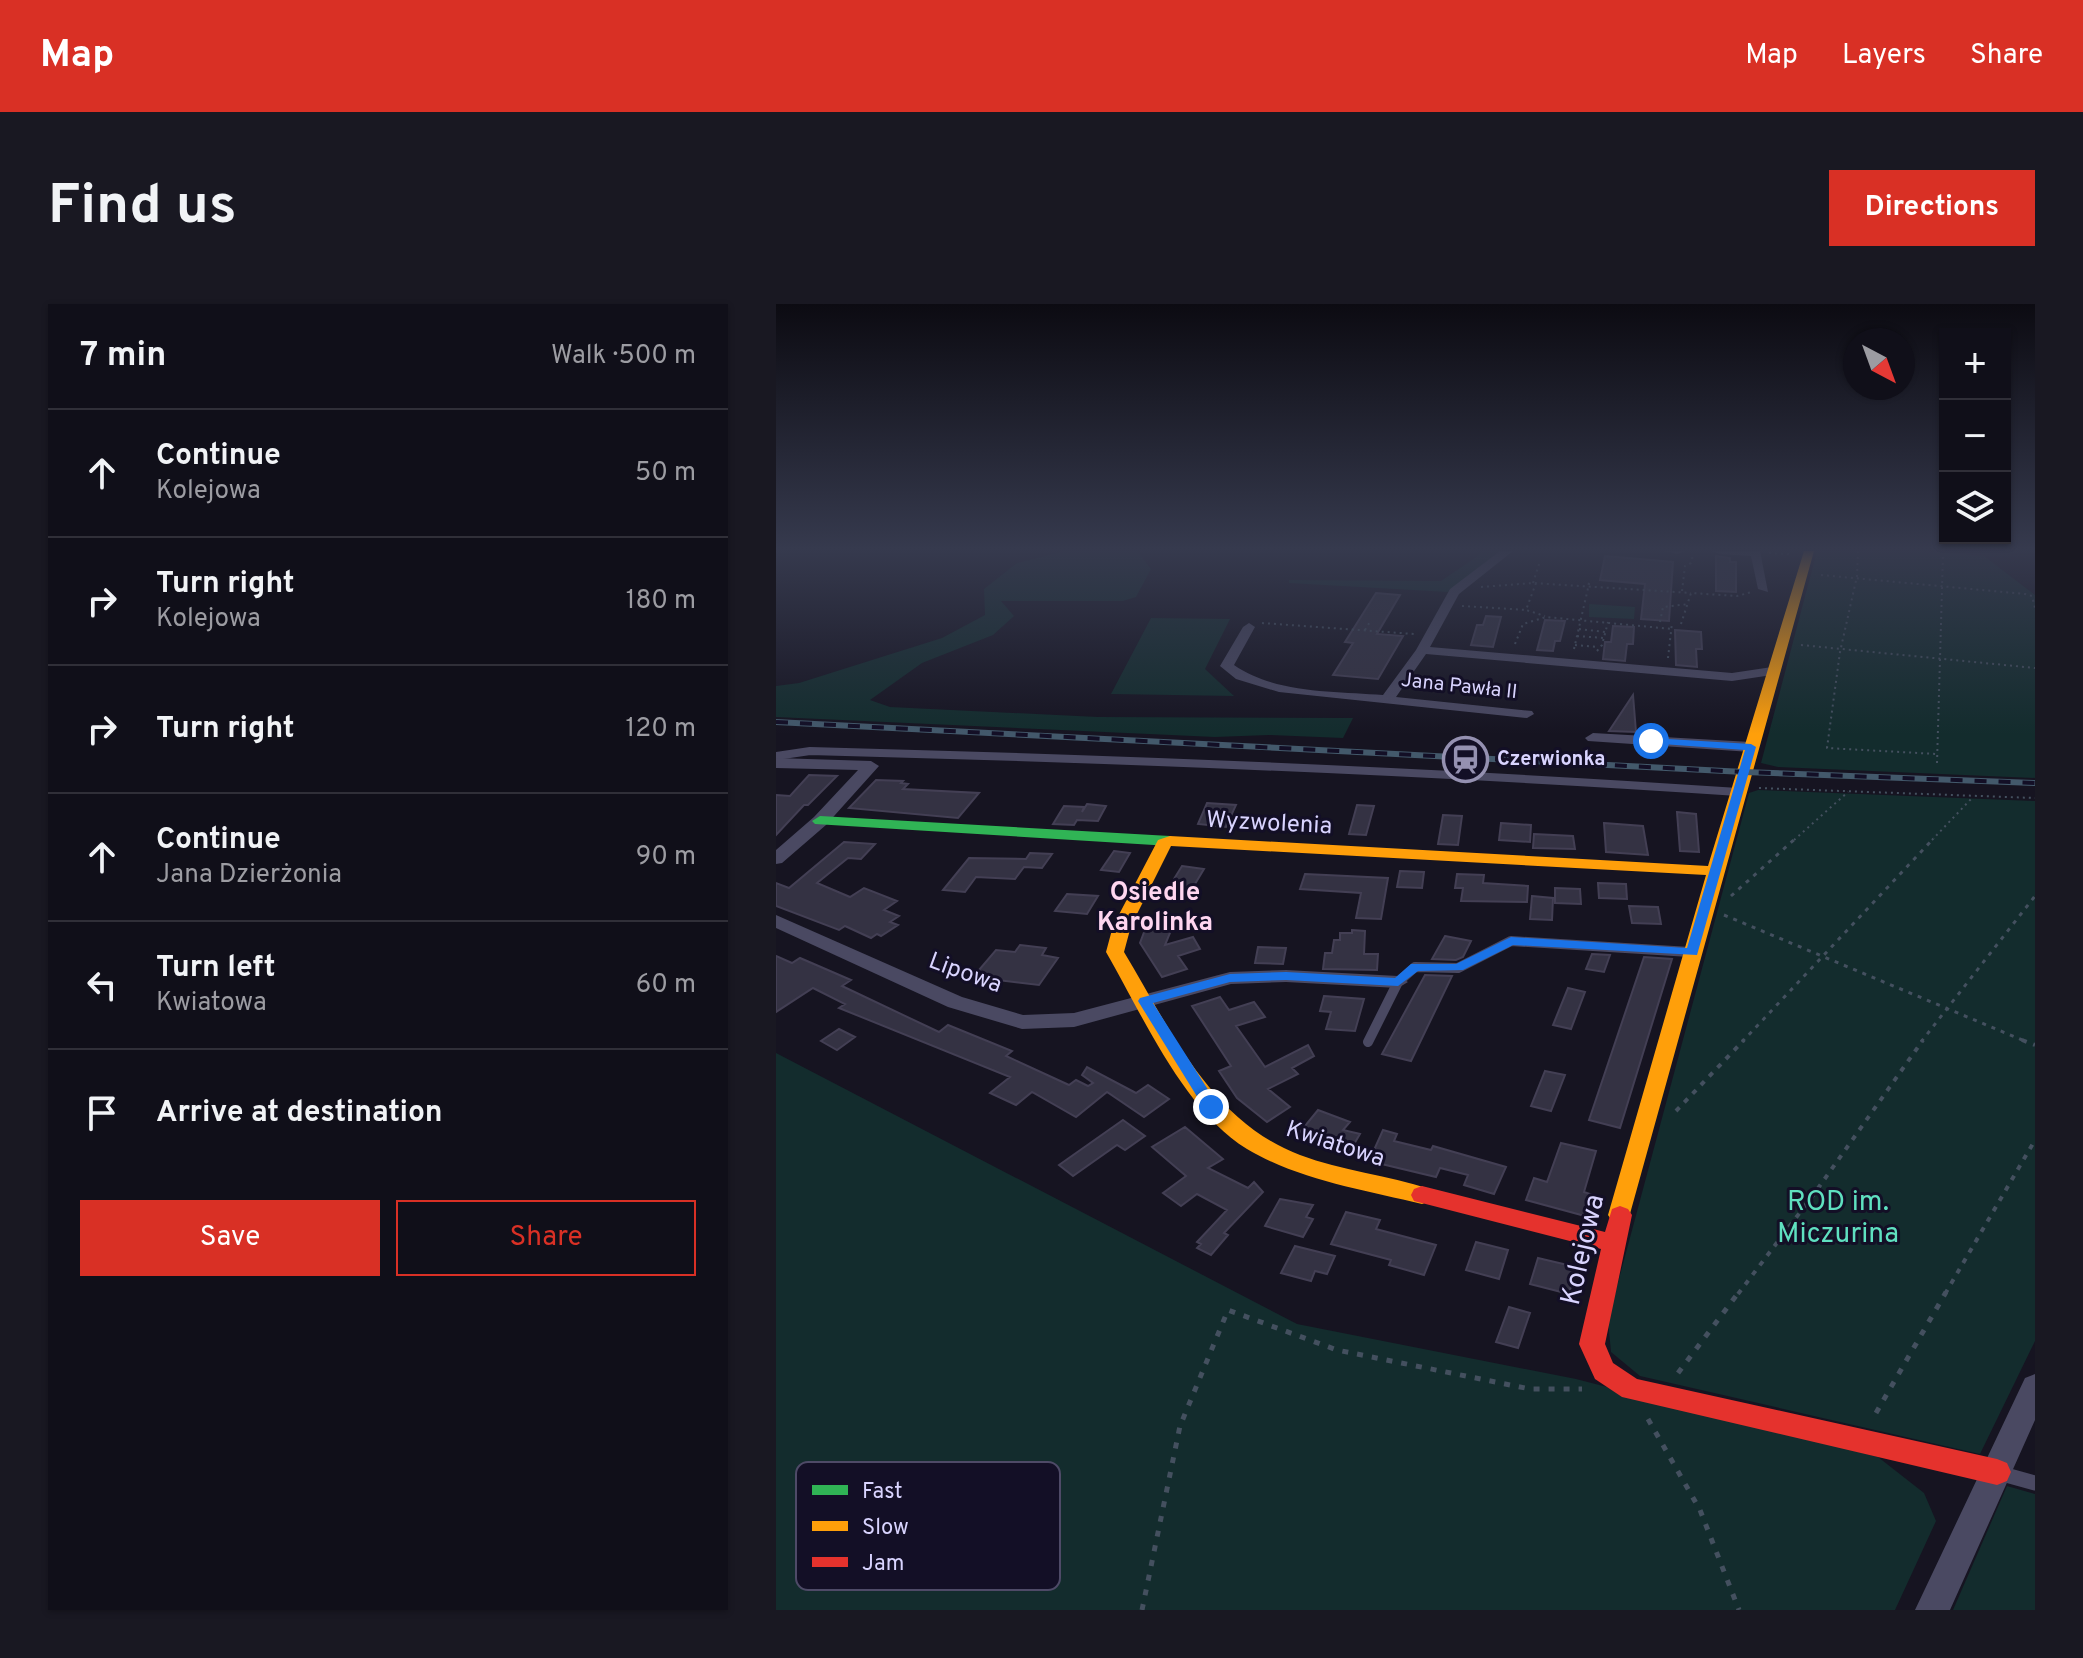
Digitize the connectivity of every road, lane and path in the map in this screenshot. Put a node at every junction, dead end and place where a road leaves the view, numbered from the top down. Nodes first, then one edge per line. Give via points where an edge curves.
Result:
1 (1443, 612) edge
2 (1461, 612) edge
3 (1532, 612) edge
4 (1583, 612) edge
5 (1662, 612) edge
6 (1685, 612) edge
7 (1790, 612) edge
8 (1849, 612) edge
9 (1941, 612) edge
10 (1458, 617) dead end
11 (1546, 617) junction
12 (1371, 620) dead end
13 (1581, 620) junction
14 (1608, 622) junction
15 (1660, 622) dead end
16 (1672, 623) dead end
17 (1681, 624) dead end
18 (1249, 627) joint
19 (1579, 629) junction
20 (1672, 629) junction
21 (1365, 630) junction
22 (1605, 632) junction
23 (1430, 635) junction
24 (1577, 636) junction
25 (1604, 638) junction
26 (1781, 643) junction
27 (1575, 645) junction
28 (1598, 647) junction
29 (1843, 649) junction
30 (1422, 650) junction
31 (1509, 657) junction
32 (1939, 659) junction
33 (1552, 661) junction
34 (1595, 664) junction
35 (2035, 668) edge
36 (1772, 671) junction
37 (1669, 672) junction
38 (1387, 700) junction
39 (1527, 714) dead end
40 (1593, 738) dead end
41 (1751, 747) junction
42 (1937, 754) junction
43 (776, 756) edge
44 (776, 763) edge
45 (1937, 763) dead end
46 (1739, 789) junction
47 (1848, 792) junction
48 (1973, 797) junction
49 (2035, 798) edge
50 (820, 821) junction
51 (1164, 843) junction
52 (776, 859) edge
53 (1715, 871) junction
54 (2035, 896) edge
55 (1728, 899) dead end
56 (1713, 908) junction
57 (1724, 916) junction
58 (776, 921) edge
59 (1692, 952) junction
60 (1822, 956) junction
61 (1398, 982) junction
62 (1145, 1001) junction
63 (1945, 1008) junction
64 (1368, 1042) dead end
65 (2035, 1045) edge
66 (1676, 1111) dead end
67 (2035, 1140) edge
68 (1612, 1243) junction
69 (2035, 1387) edge
70 (1587, 1389) dead end
71 (1631, 1389) junction
72 (1668, 1398) junction
73 (1876, 1413) dead end
74 (1997, 1472) junction
75 (2035, 1483) edge
76 (1142, 1610) edge
77 (1739, 1610) edge
78 (1932, 1610) edge

1 - 23 street, Jana Pawła II
2 - 10 path
3 - 11 path
4 - 13 path
5 - 15 path
6 - 17 path
7 - 26 street, Kolejowa
8 - 29 path
9 - 32 path
11 - 13 path
11 - 31 path via 1523,624
12 - 21 path
13 - 14 path
13 - 19 path
14 - 20 path
14 - 22 path
16 - 20 path
18 - 21 path via 1259,622
18 - 38 street, Jana Pawła II via 1227,666 1237,676 1263,686
19 - 22 path
19 - 24 path
20 - 37 path
21 - 23 path
22 - 25 path
23 - 30 street, Jana Pawła II
24 - 25 path
24 - 27 path
25 - 28 path
26 - 29 path
26 - 36 street, Kolejowa
27 - 28 path
27 - 33 path via 1562,649
28 - 34 path
29 - 32 path
29 - 42 path via 1827,748
30 - 31 street, Jana Pawła II
30 - 38 street, Jana Pawła II
31 - 33 street, Jana Pawła II
32 - 35 path
32 - 42 path
33 - 34 street, Jana Pawła II
34 - 37 street, Jana Pawła II
36 - 37 street, Jana Pawła II via 1732,677
36 - 41 street, Kolejowa
38 - 39 street, Jana Pawła II
40 - 41 street
41 - 46 street, Kolejowa
42 - 45 path
43 - 46 lane via 810,751 1162,760
44 - 50 street via 871,766
46 - 47 path
46 - 53 street, Kolejowa
47 - 48 path
47 - 55 path
48 - 49 path
48 - 60 path
50 - 51 street, Wyzwolenia
50 - 52 street
51 - 53 street, Wyzwolenia
51 - 62 street, Kwiatowa via 1122,926 1115,952
53 - 56 street, Kolejowa
54 - 63 path
56 - 57 path
56 - 57 path
56 - 59 street, Kolejowa
57 - 60 path
58 - 62 street, Lipowa via 955,1002 1022,1022 1074,1020
59 - 61 lane via 1511,941 1458,968 1415,967
59 - 68 street, Kolejowa
60 - 63 path
60 - 66 path
61 - 62 street, Lipowa via 1230,978
61 - 64 lane
62 - 68 street, Kwiatowa via 1211,1107 1252,1142 1305,1166
63 - 65 path
63 - 72 path via 1814,1194 1669,1385
67 - 73 path
68 - 71 street, Kolejowa via 1592,1344 1604,1371
69 - 74 street
70 - 76 path via 1530,1389 1337,1350 1228,1310 1180,1426
71 - 72 street, Kolejowa
71 - 77 path via 1700,1510
72 - 74 street, Kolejowa
74 - 75 lane
74 - 78 street

